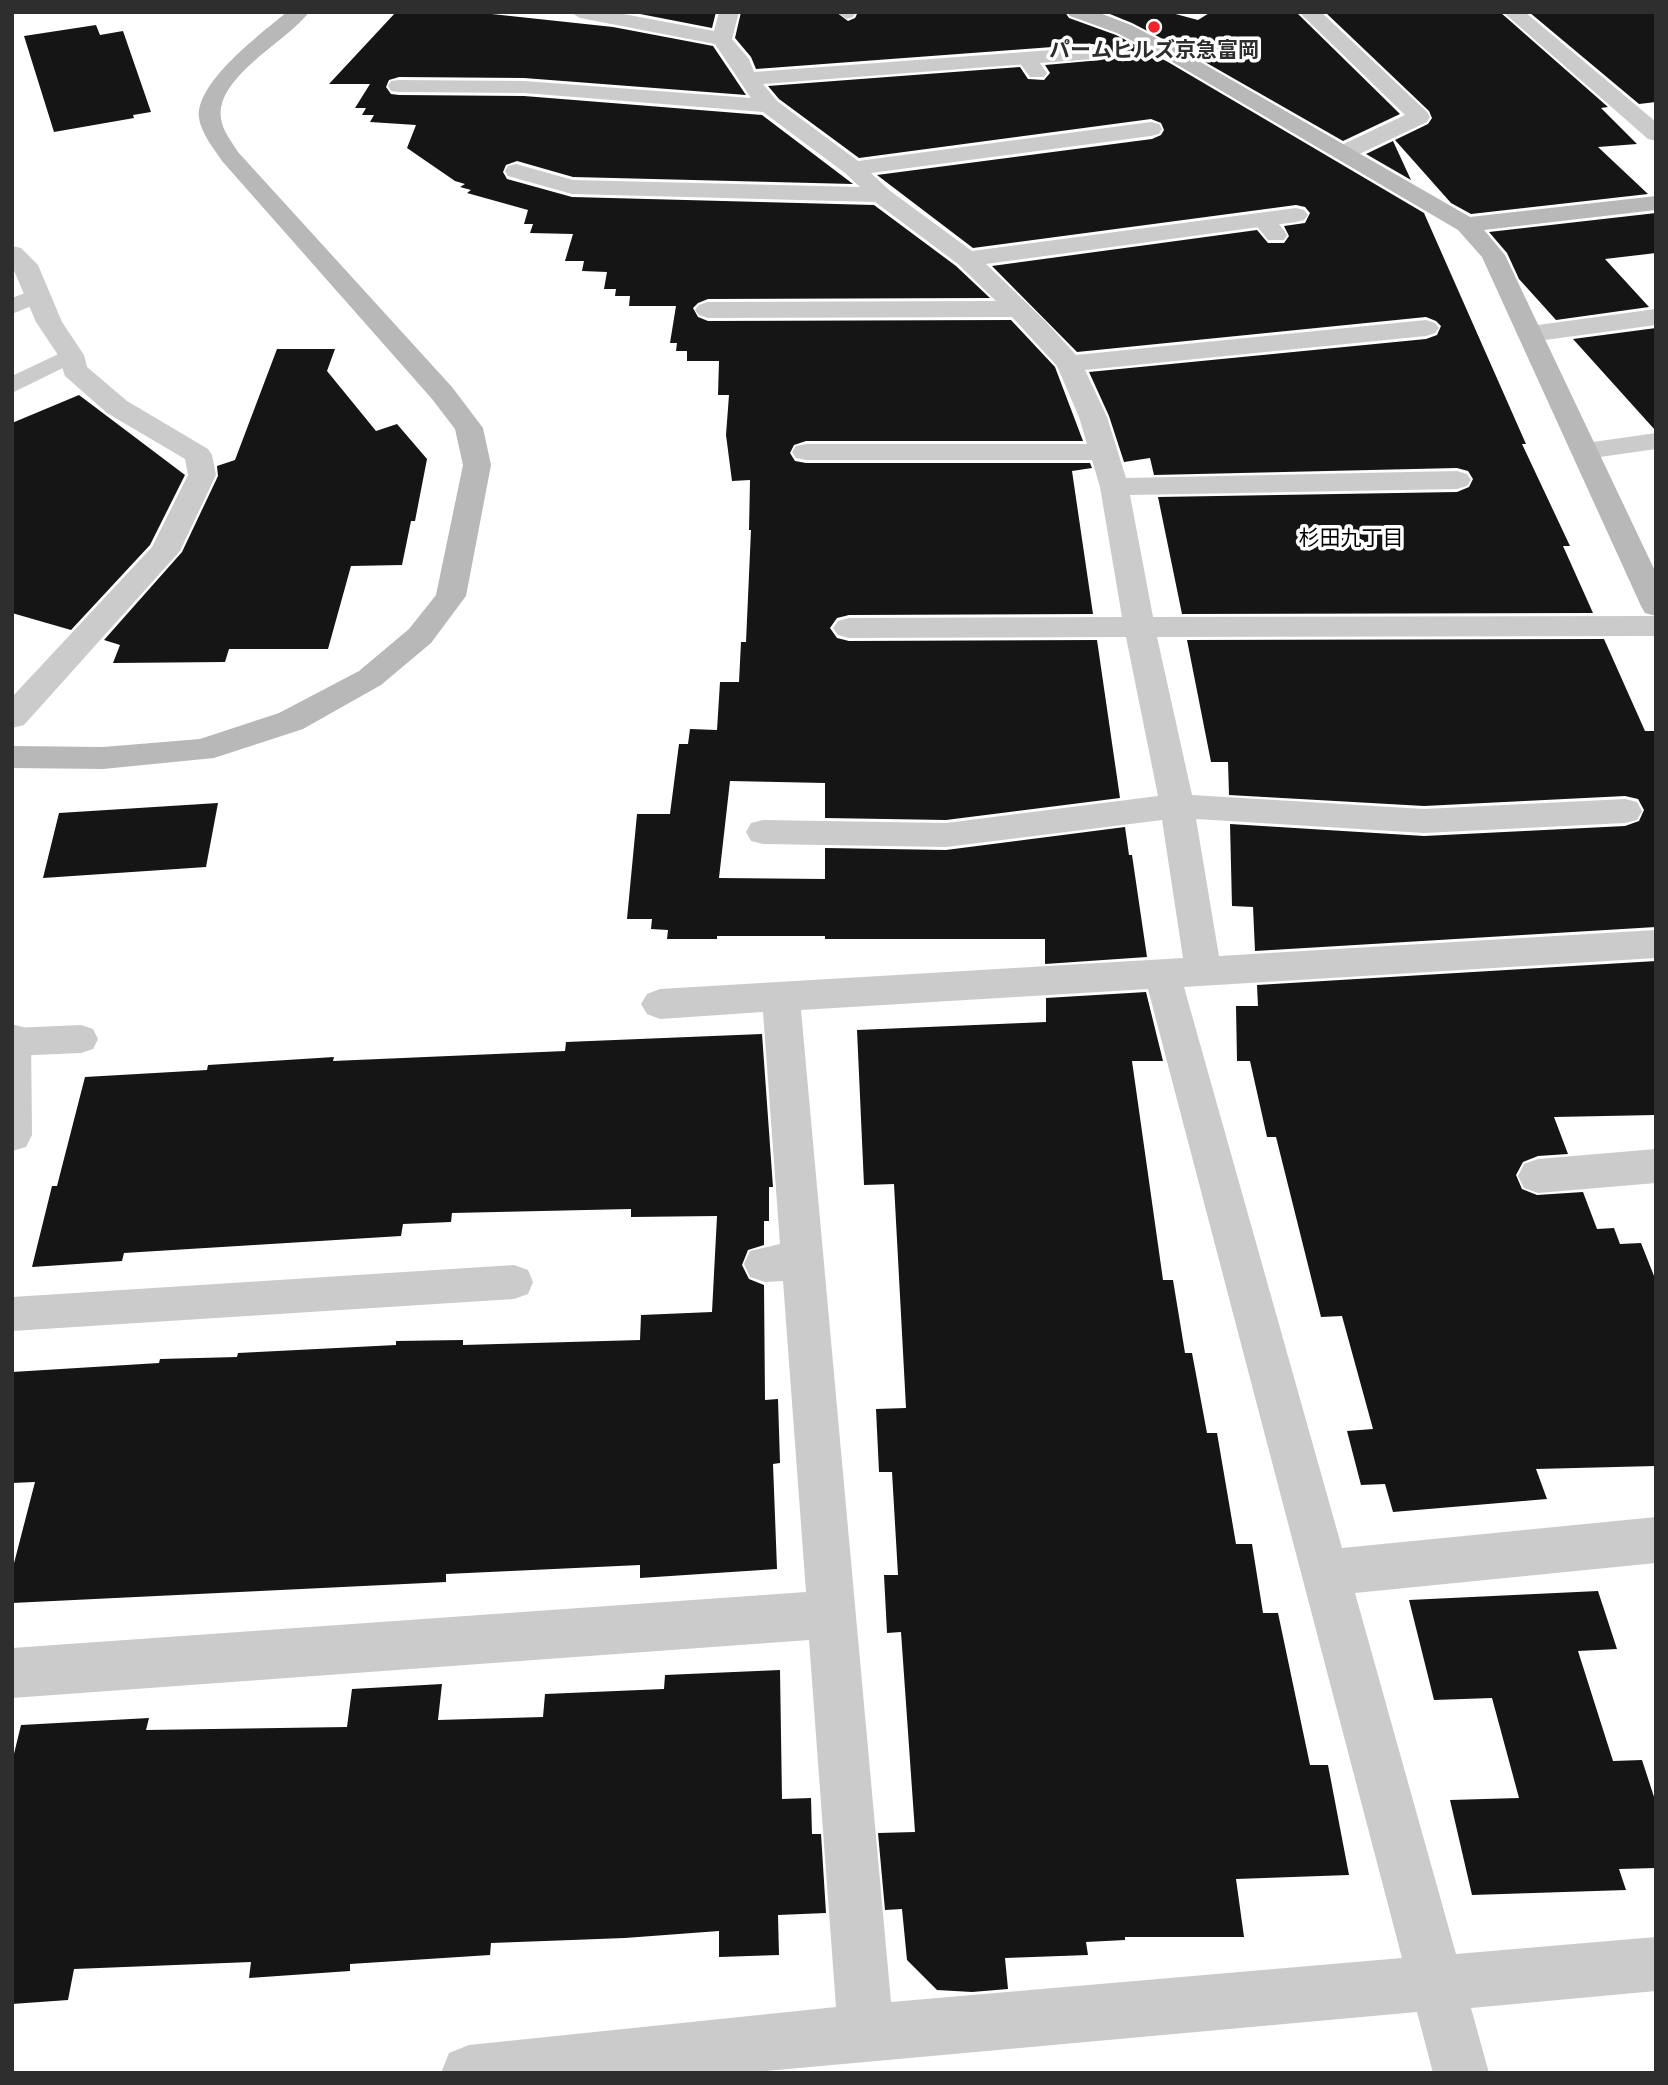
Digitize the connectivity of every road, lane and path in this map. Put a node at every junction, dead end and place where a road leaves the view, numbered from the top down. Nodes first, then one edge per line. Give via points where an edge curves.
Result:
1 (299, 12) edge
2 (580, 12) edge
3 (729, 12) edge
4 (1077, 12) edge
5 (1309, 12) edge
6 (1513, 12) edge
7 (722, 39) junction
8 (1093, 53) dead end
9 (747, 79) junction
10 (399, 86) dead end
11 (769, 106) junction
12 (1151, 129) dead end
13 (1656, 134) edge
14 (1343, 153) junction
15 (853, 168) junction
16 (516, 171) dead end
17 (881, 195) junction
18 (1656, 203) edge
19 (1296, 215) dead end
20 (1466, 225) junction
21 (12, 253) edge
22 (967, 259) junction
23 (38, 295) junction
24 (12, 307) edge
25 (1018, 309) junction
26 (708, 310) dead end
27 (1656, 317) edge
28 (1426, 328) dead end
29 (1530, 334) junction
30 (71, 355) junction
31 (1069, 365) junction
32 (12, 386) edge
33 (1656, 442) edge
34 (1586, 451) junction
35 (806, 452) dead end
36 (1105, 452) junction
37 (1457, 480) dead end
38 (1114, 487) junction
39 (1653, 596) edge
40 (1656, 626) edge
41 (1139, 627) junction
42 (849, 628) dead end
43 (12, 717) edge
44 (12, 757) edge
45 (1177, 806) junction
46 (1625, 811) dead end
47 (763, 832) dead end
48 (1656, 944) edge
49 (1183, 972) junction
50 (781, 997) junction
51 (660, 1004) dead end
52 (81, 1039) dead end
53 (12, 1041) edge
54 (12, 1135) edge
55 (1656, 1166) edge
56 (1538, 1175) dead end
57 (514, 1282) dead end
58 (12, 1314) edge
59 (1656, 1540) edge
60 (1325, 1573) junction
61 (832, 1614) junction
62 (12, 1672) edge
63 (1656, 1964) edge
64 (1437, 1984) junction
65 (866, 2032) junction
66 (469, 2073) edge
67 (1461, 2073) edge

1 - 44 street via 239,65 218,93 210,115 230,156 469,428 477,465 451,596 421,636 370,678 291,721 202,750 103,758
2 - 7 street
3 - 7 street
4 - 14 street via 1124,29 1176,56
5 - 14 street via 1419,117
6 - 13 street
7 - 9 street
8 - 9 street via 1032,66
9 - 11 street
10 - 11 street via 524,87
11 - 15 street
12 - 15 street
14 - 20 street
15 - 17 street
16 - 17 street via 572,187
17 - 22 street
18 - 20 street
19 - 22 street via 1269,228
20 - 29 street via 1493,255
21 - 23 street via 26,265
22 - 25 street
23 - 24 lane
23 - 30 street
25 - 26 street
25 - 31 street
27 - 29 street
28 - 31 street
29 - 34 street
30 - 32 lane
30 - 43 street via 74,370 117,407 198,455 202,475 165,551
31 - 36 street
33 - 34 street
34 - 39 street
35 - 36 street
36 - 38 street
37 - 38 street
38 - 41 street
40 - 41 street
41 - 42 street
41 - 45 street
45 - 46 street via 1424,821
45 - 47 street via 946,835
45 - 49 street
48 - 49 street
49 - 50 street
49 - 60 street
50 - 51 street
50 - 61 street via 783,1263
52 - 53 lane
53 - 54 street
55 - 56 street
57 - 58 lane
59 - 60 street
60 - 64 street
61 - 62 street
61 - 65 street
63 - 64 street
64 - 65 street
64 - 67 street
65 - 66 street

